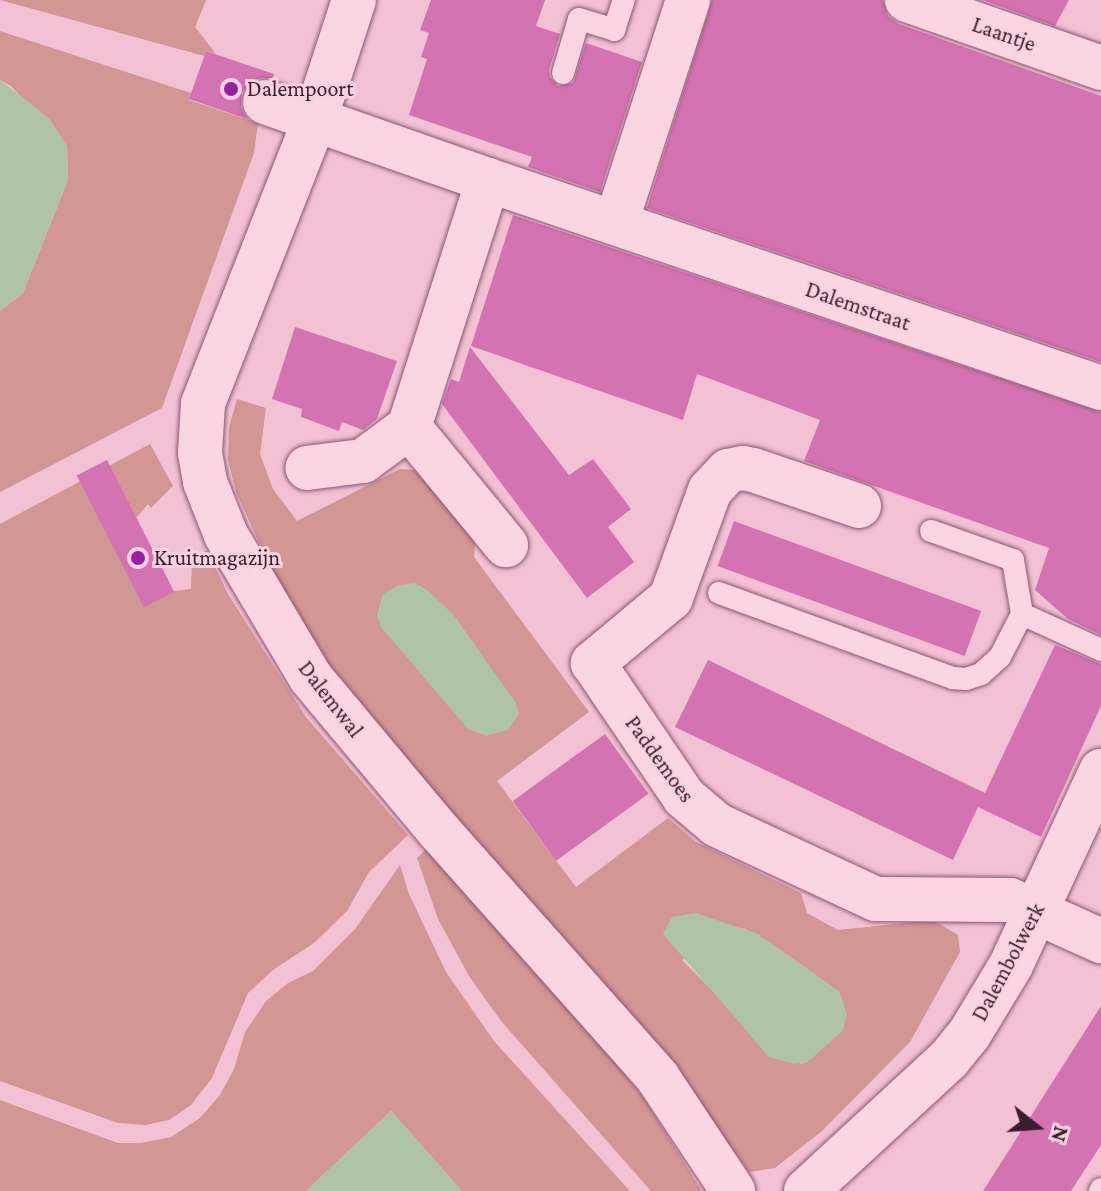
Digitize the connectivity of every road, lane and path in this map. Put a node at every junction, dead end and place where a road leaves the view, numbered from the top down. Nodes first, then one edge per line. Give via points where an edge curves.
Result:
1 (354, 0) edge
2 (624, 0) edge
3 (688, 0) edge
4 (907, 0) edge
5 (1101, 68) edge
6 (563, 73) dead end
7 (265, 102) dead end
8 (315, 119) junction
9 (488, 180) junction
10 (616, 223) junction
11 (1101, 388) edge
12 (409, 427) junction
13 (307, 468) dead end
14 (859, 506) dead end
15 (931, 531) dead end
16 (506, 545) dead end
17 (719, 593) dead end
18 (1022, 614) junction
19 (1101, 650) edge
20 (1101, 771) edge
21 (1036, 910) junction
22 (1101, 941) edge
23 (733, 1191) edge
24 (806, 1191) edge

1 - 8 street, Dalemwal
2 - 6 lane via 614,30 579,19
3 - 10 street
4 - 5 street, Laantje
7 - 8 street, Dalemstraat
8 - 9 street, Dalemstraat
8 - 23 street, Dalemwal via 203,404 200,453 215,510 311,678 658,1078
9 - 10 street, Dalemstraat
9 - 12 street
10 - 11 street, Dalemstraat
12 - 13 street via 363,461
12 - 16 street
14 - 21 street, Paddemoes via 753,470 728,471 710,490 671,598 593,663 684,797 717,825 876,899 986,898
15 - 18 lane via 1013,560
17 - 18 lane via 966,679 991,667
18 - 19 lane
20 - 21 street, Dalembolwerk
21 - 22 street, Paddemoes
21 - 24 street, Dalembolwerk via 999,986 963,1042

